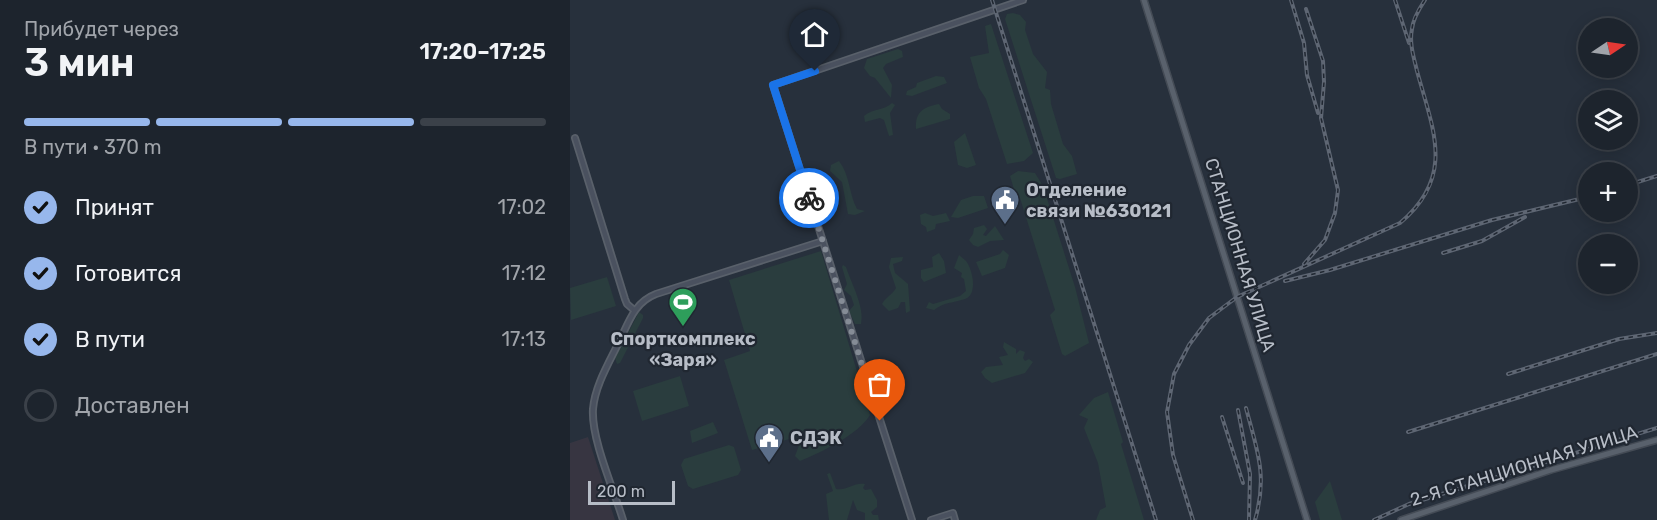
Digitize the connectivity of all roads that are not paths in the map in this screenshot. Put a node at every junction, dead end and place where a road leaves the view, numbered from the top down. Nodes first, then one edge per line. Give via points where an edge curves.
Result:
1 (1023, 0) edge
2 (1144, 0) edge
3 (575, 138) dead end
4 (823, 242) junction
5 (634, 310) junction
6 (1657, 440) edge
7 (623, 520) edge
8 (912, 520) edge
9 (931, 520) edge
10 (955, 520) edge
11 (1307, 520) edge
12 (1401, 520) edge

1 - 4 street via 773,85
2 - 11 main road, СТАНЦИОННАЯ УЛИЦА
3 - 5 street via 625,299
4 - 5 street via 656,294
4 - 8 street
5 - 7 street via 598,386 593,407 595,428
6 - 12 main road, 2-Я СТАНЦИОННАЯ УЛИЦА
9 - 10 street via 953,513

